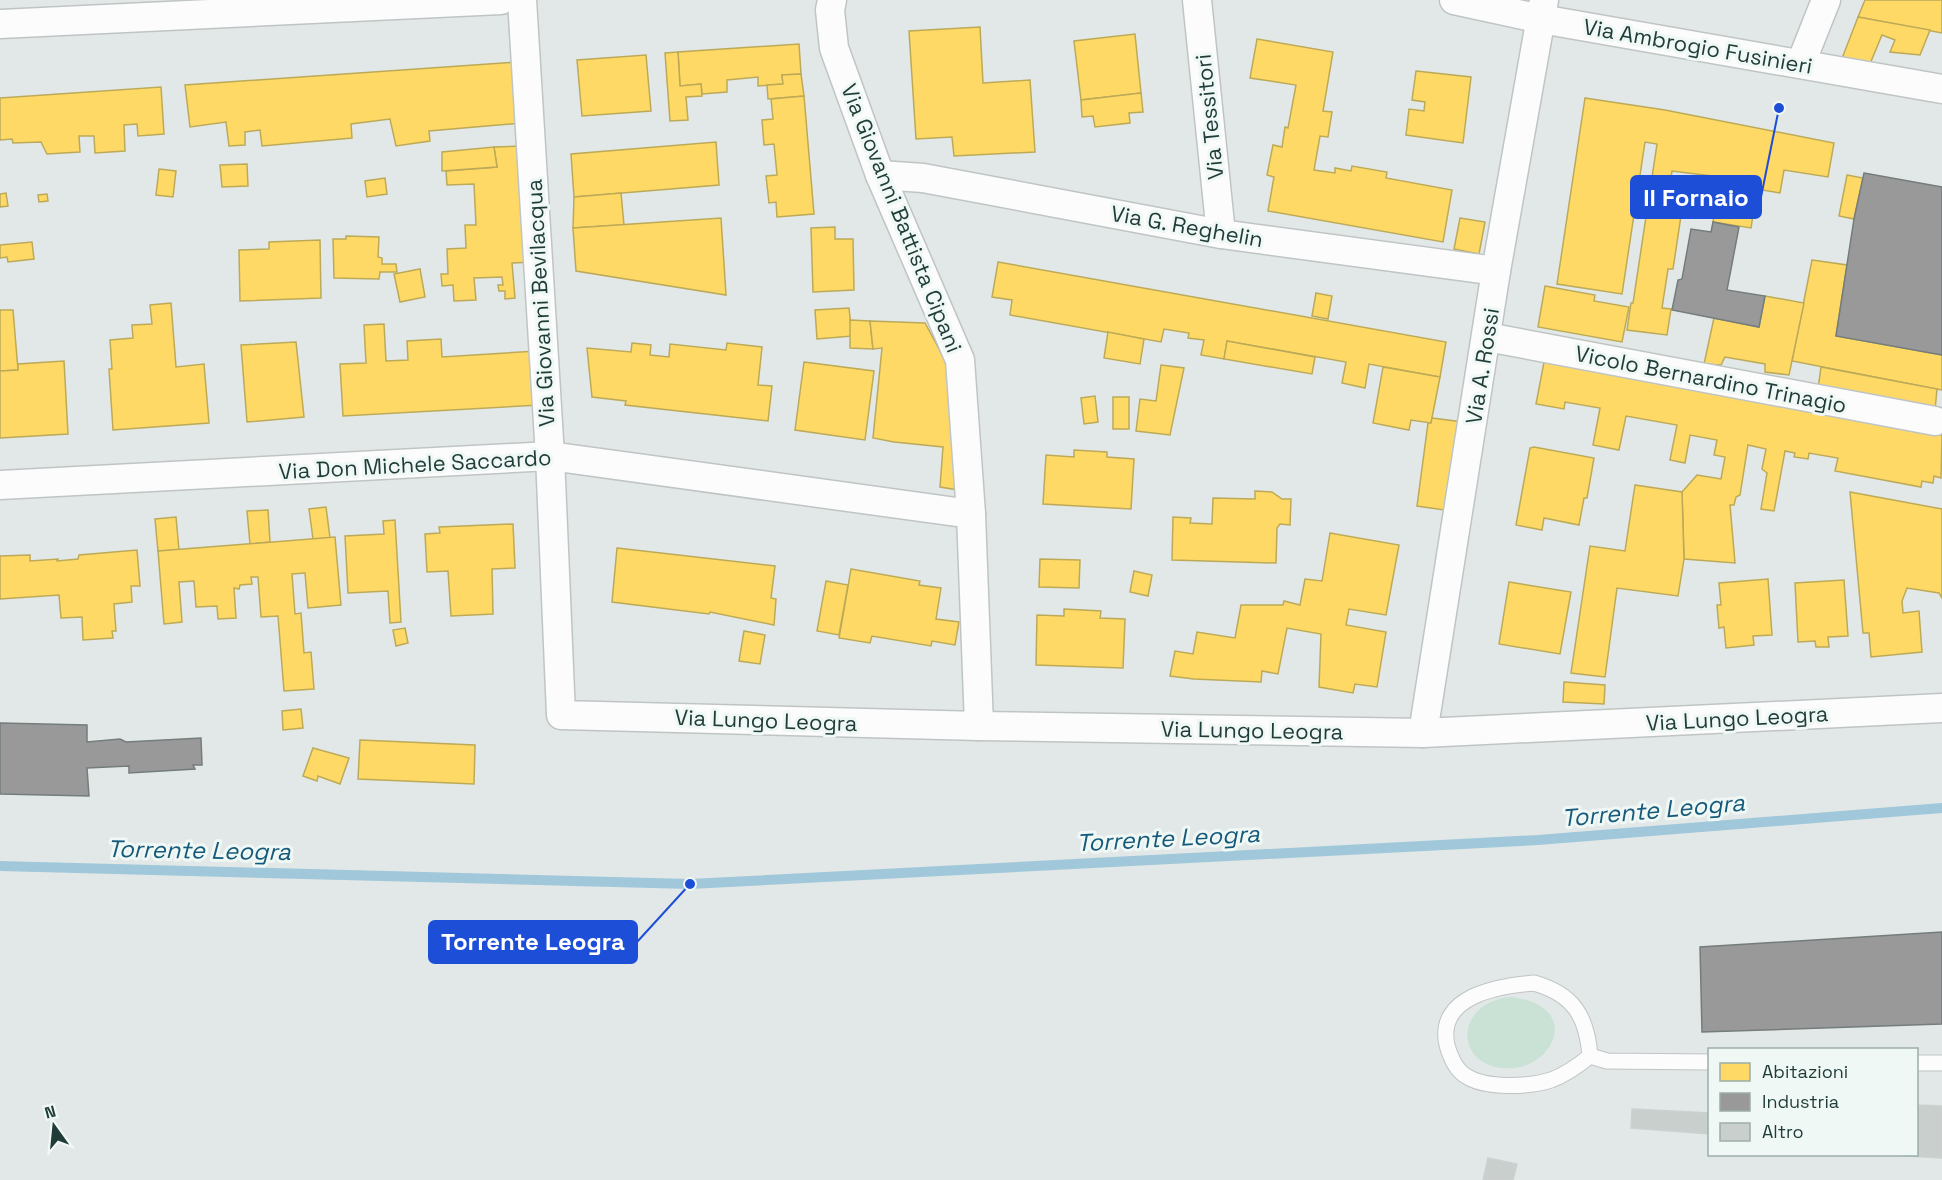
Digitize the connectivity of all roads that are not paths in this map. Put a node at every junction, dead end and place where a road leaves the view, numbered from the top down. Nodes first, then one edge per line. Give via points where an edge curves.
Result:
1 (501, 0) edge
2 (522, 0) edge
3 (832, 0) edge
4 (1197, 0) edge
5 (1454, 0) edge
6 (1826, 0) edge
7 (1543, 9) edge
8 (0, 24) edge
9 (1801, 63) junction
10 (1942, 89) edge
11 (880, 175) junction
12 (1221, 234) junction
13 (1496, 271) junction
14 (1487, 337) junction
15 (1935, 421) dead end
16 (550, 456) junction
17 (0, 485) edge
18 (971, 514) junction
19 (1942, 708) edge
20 (561, 715) joint
21 (979, 726) junction
22 (1423, 733) junction
23 (1590, 1056) junction
24 (1708, 1062) edge
25 (1918, 1063) edge
26 (1942, 1064) edge

1 - 8 street
2 - 16 street, Via Giovanni Bevilacqua
3 - 11 street, Via Giovanni Battista Cipani via 834,48
4 - 12 street, Via Tessitori
5 - 7 street, Via Ambrogio Fusinieri
6 - 9 street
7 - 9 street, Via Ambrogio Fusinieri
7 - 13 street, Via A. Rossi
9 - 10 street, Via Ambrogio Fusinieri
11 - 12 street, Via G. Reghelin via 923,178
11 - 18 street, Via Giovanni Battista Cipani via 960,360
12 - 13 street, Via G. Reghelin
13 - 14 street, Via A. Rossi
14 - 15 street, Vicolo Bernardino Trinagio
14 - 22 street, Via A. Rossi
16 - 17 street, Via Don Michele Saccardo
16 - 18 street, Via Don Michele Saccardo
16 - 20 street, Via Giovanni Bevilacqua
18 - 21 street, Via Giovanni Battista Cipani
19 - 22 street, Via Lungo Leogra
20 - 21 street, Via Lungo Leogra
21 - 22 street, Via Lungo Leogra
23 - 23 lane via 1583,1018 1552,988 1534,983 1507,985 1465,1000 1452,1012 1445,1031 1454,1063 1467,1077 1482,1083 1551,1080
23 - 24 lane via 1607,1061
25 - 26 lane

